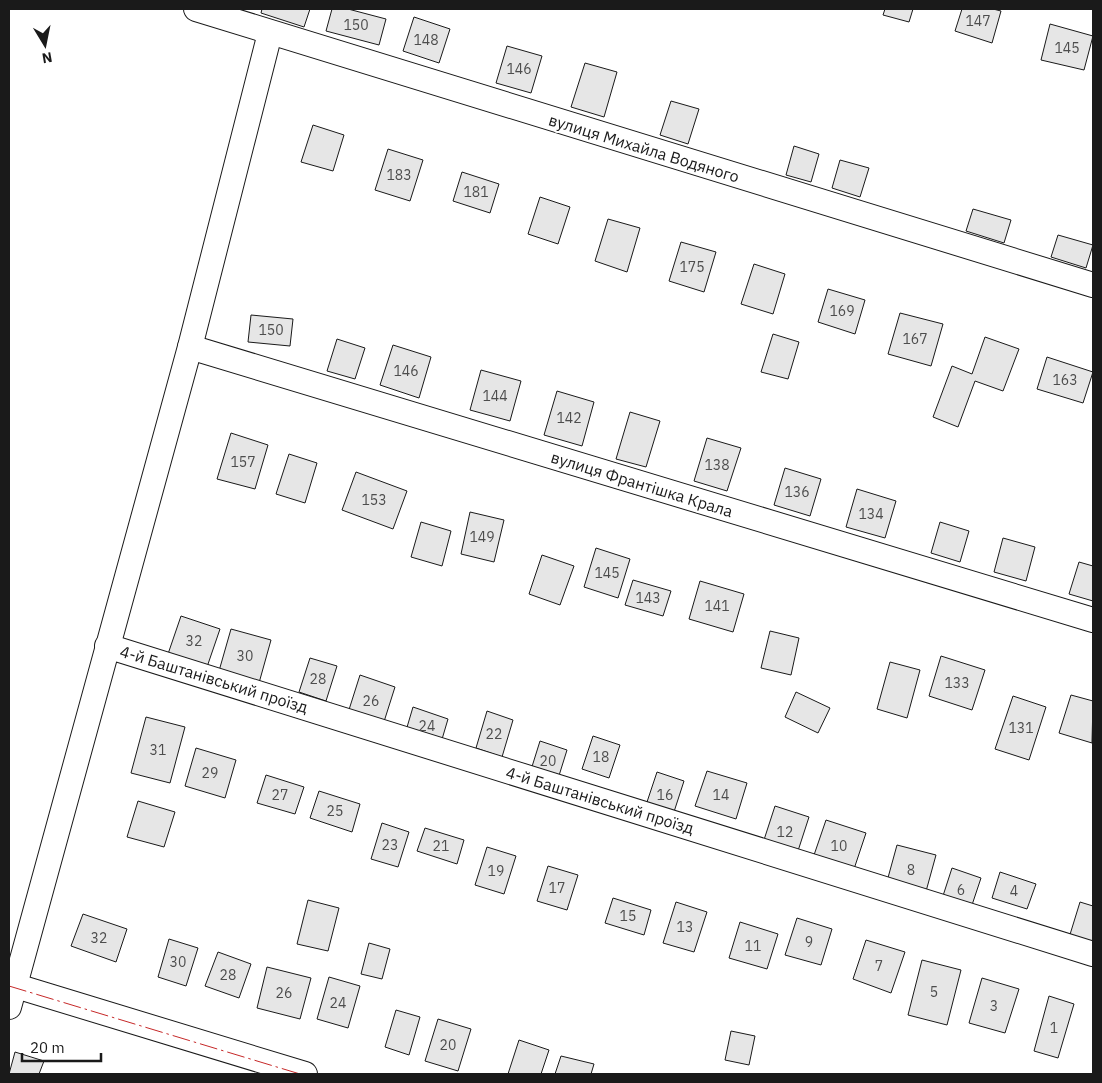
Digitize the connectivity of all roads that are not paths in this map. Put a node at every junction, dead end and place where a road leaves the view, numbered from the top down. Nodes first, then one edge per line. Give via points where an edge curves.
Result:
1 (196, 9) edge
2 (270, 33) junction
3 (1093, 285) edge
4 (190, 347) junction
5 (1093, 620) edge
6 (107, 646) junction
7 (1093, 954) edge
8 (12, 996) edge
9 (305, 1074) edge

1 - 2 street, вулиця Михайла Водяного
2 - 3 street, вулиця Михайла Водяного
2 - 4 street
4 - 5 street, вулиця Франтішка Крала
4 - 6 street
6 - 7 street, 4-й Баштанівський проїзд
6 - 8 street
8 - 9 street

